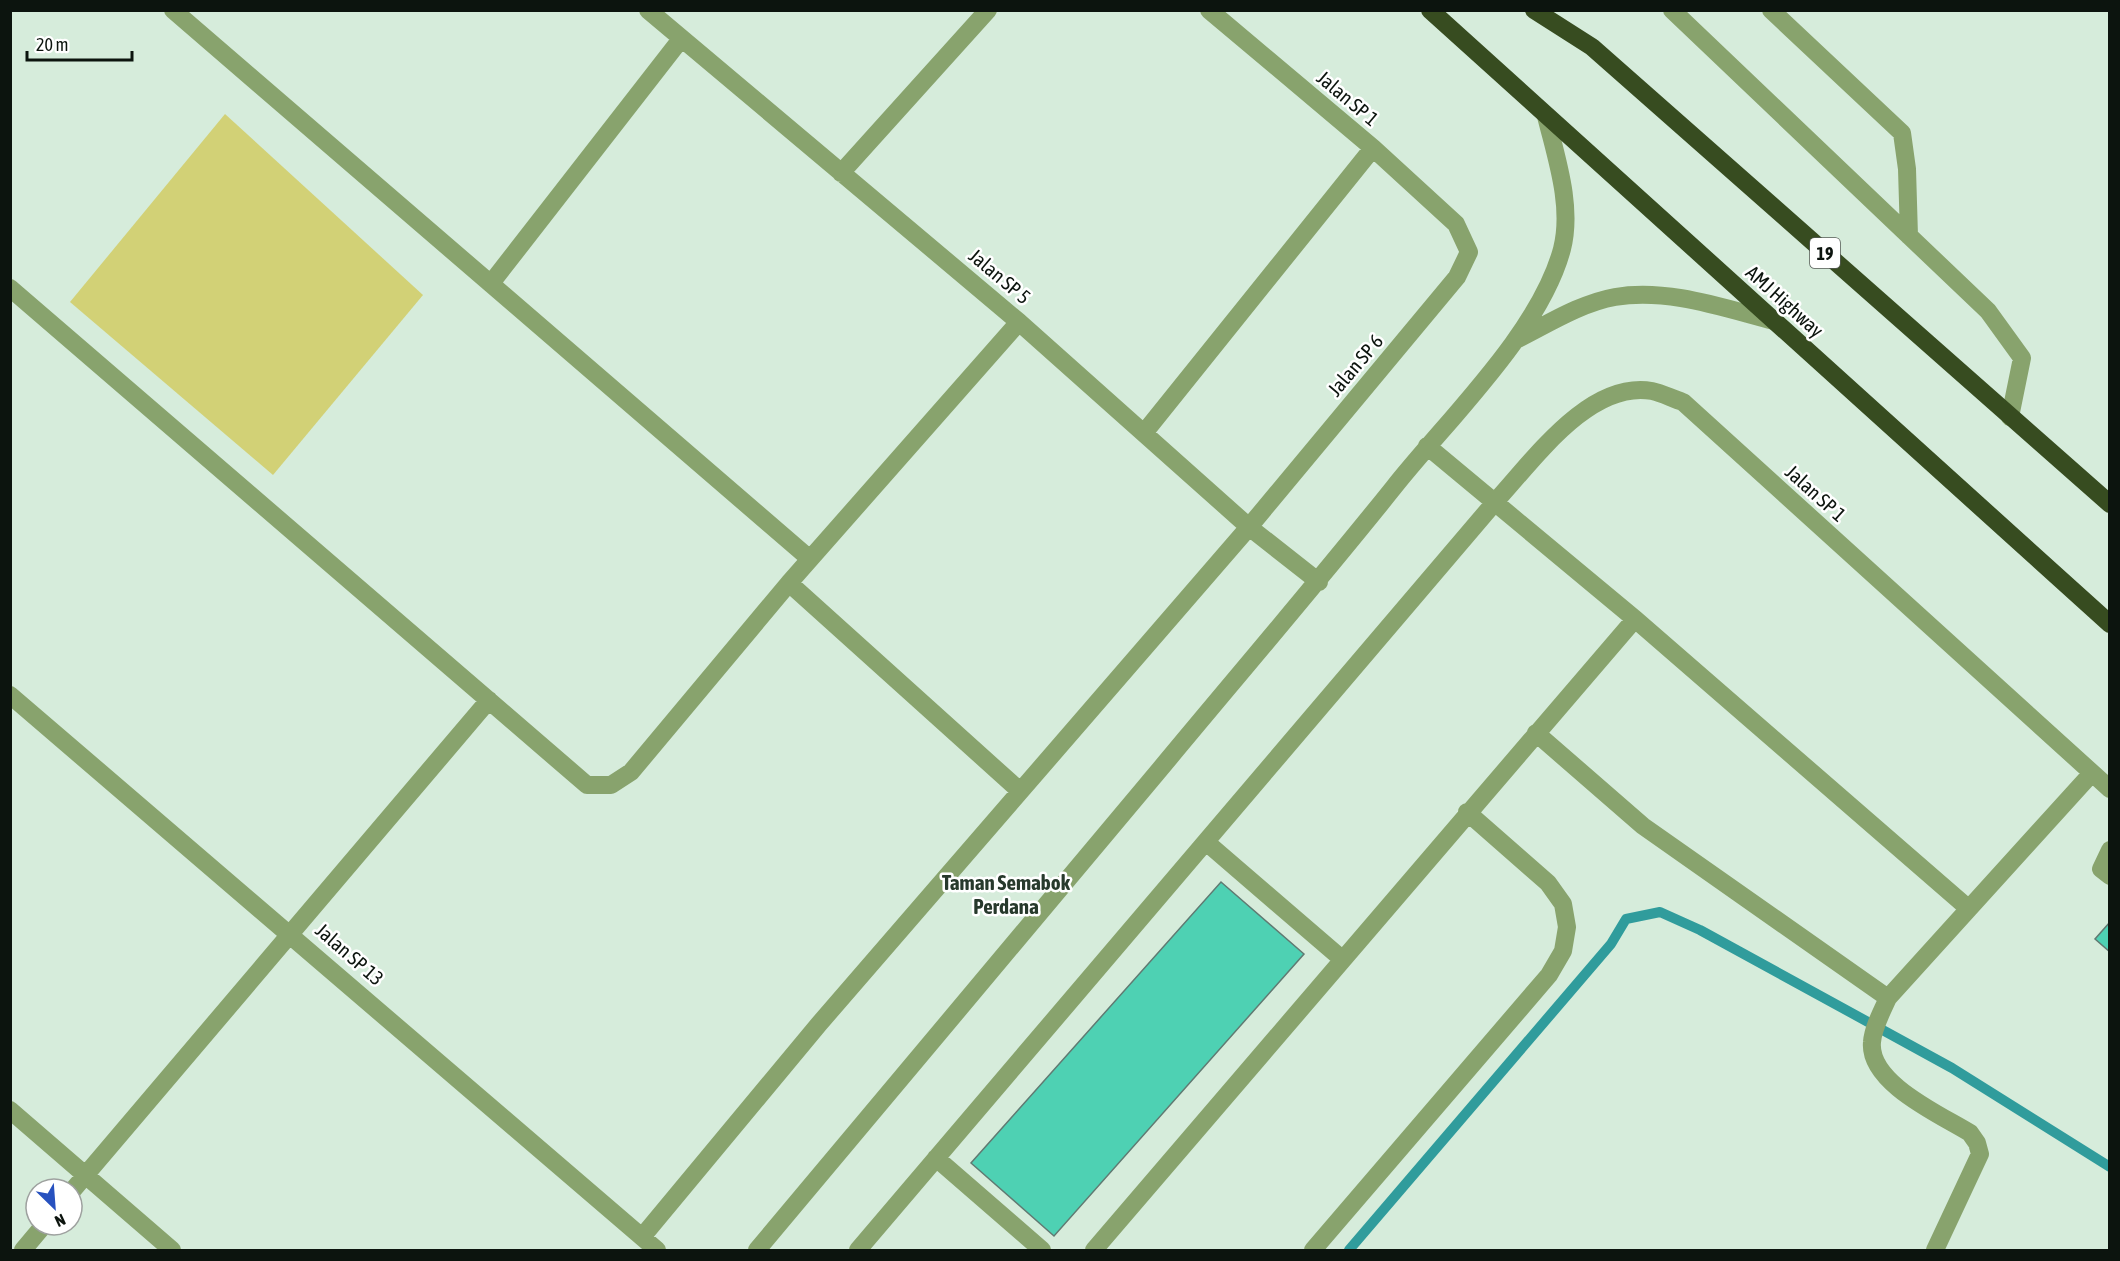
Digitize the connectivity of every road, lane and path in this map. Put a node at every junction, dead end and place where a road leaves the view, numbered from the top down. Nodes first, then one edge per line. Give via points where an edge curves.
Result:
1 (173, 10) edge
2 (648, 10) edge
3 (988, 10) edge
4 (1209, 10) edge
5 (1430, 10) edge
6 (1672, 10) edge
7 (1771, 10) edge
8 (1535, 11) edge
9 (681, 39) junction
10 (1546, 116) junction
11 (1373, 148) junction
12 (841, 173) junction
13 (1456, 224) joint
14 (1909, 236) junction
15 (492, 282) junction
16 (10, 288) edge
17 (1774, 321) junction
18 (1019, 322) junction
19 (1518, 339) junction
20 (2010, 417) junction
21 (1144, 433) junction
22 (1427, 446) junction
23 (1495, 502) junction
24 (2109, 504) edge
25 (1249, 527) junction
26 (810, 559) junction
27 (1319, 582) junction
28 (789, 583) junction
29 (1635, 619) junction
30 (2109, 624) edge
31 (10, 695) edge
32 (489, 700) junction
33 (1536, 733) junction
34 (2092, 773) junction
35 (2109, 789) edge
36 (1020, 791) junction
37 (1467, 812) junction
38 (1206, 842) junction
39 (2109, 850) edge
40 (2109, 876) edge
41 (1968, 908) junction
42 (290, 933) junction
43 (1342, 959) junction
44 (1888, 998) junction
45 (10, 1110) edge
46 (936, 1158) junction
47 (85, 1175) junction
48 (34, 1237) edge
49 (642, 1238) junction
50 (23, 1251) edge
51 (172, 1251) edge
52 (657, 1251) edge
53 (757, 1251) edge
54 (858, 1251) edge
55 (1042, 1251) edge
56 (1094, 1251) edge
57 (1313, 1251) edge
58 (1935, 1251) edge

1 - 15 street
2 - 9 street, Jalan SP 5
3 - 12 street
4 - 11 street, Jalan SP 1
5 - 10 highway, AMJ Highway
6 - 14 street
7 - 14 street via 1902,133
8 - 20 highway, 19 via 1592,47
9 - 12 street, Jalan SP 5
9 - 15 street
10 - 17 highway, AMJ Highway
10 - 19 street via 1565,213 1562,248 1548,284
11 - 13 street, Jalan SP 1
11 - 21 street
12 - 18 street, Jalan SP 5
13 - 25 street, Jalan SP 6 via 1469,252 1457,277
14 - 20 street via 1988,311 2022,358
15 - 26 street
16 - 32 street
17 - 19 street via 1665,295 1615,297 1573,311
17 - 30 highway, AMJ Highway
18 - 21 street, Jalan SP 5
18 - 26 street
19 - 22 street
20 - 24 highway, 19
21 - 25 street, Jalan SP 5
22 - 23 street
22 - 27 street
23 - 29 street
23 - 34 street, Jalan SP 1 via 1579,413 1612,394 1651,391 1683,402
23 - 38 street, Jalan SP 1
25 - 27 street, Jalan SP 5
25 - 36 street
26 - 28 street
27 - 53 street
28 - 32 street via 631,772 611,785 587,785
28 - 36 street
29 - 33 street
29 - 41 street
31 - 42 street, Jalan SP 13
32 - 42 street
33 - 37 street
33 - 44 street via 1643,826
34 - 35 street, Jalan SP 1
34 - 41 street
36 - 49 street via 819,1024
37 - 43 street
37 - 57 street via 1548,883 1563,904 1567,927 1563,951 1549,975
38 - 43 street
38 - 46 street, Jalan SP 1
39 - 40 street via 2101,869
41 - 44 street
42 - 47 street
42 - 49 street, Jalan SP 13
43 - 56 street
44 - 58 street via 1872,1043 1875,1059 1895,1087 1970,1133 1980,1154
45 - 47 street
46 - 54 street, Jalan SP 1
46 - 55 street
47 - 51 street
48 - 50 street
49 - 52 street, Jalan SP 13

